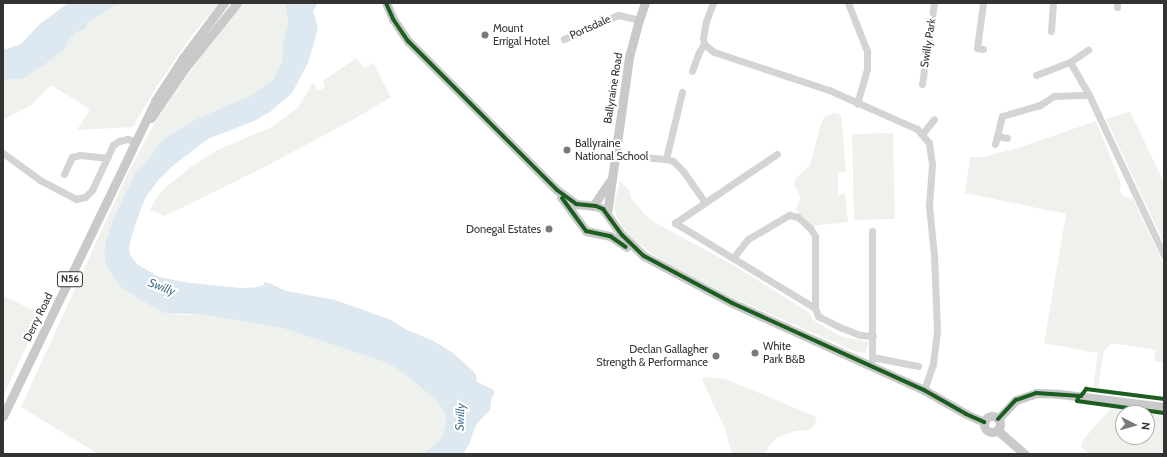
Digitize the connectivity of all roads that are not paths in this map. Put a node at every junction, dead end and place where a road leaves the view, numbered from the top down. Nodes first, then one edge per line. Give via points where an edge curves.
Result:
1 (224, 3) edge
2 (236, 3) edge
3 (386, 3) edge
4 (645, 3) edge
5 (713, 3) edge
6 (848, 3) edge
7 (934, 3) edge
8 (983, 3) edge
9 (1053, 3) edge
10 (639, 20) junction
11 (1052, 31) dead end
12 (564, 39) dead end
13 (704, 44) junction
14 (983, 49) dead end
15 (1088, 50) dead end
16 (1070, 62) junction
17 (692, 71) dead end
18 (1040, 76) dead end
19 (922, 84) dead end
20 (682, 92) dead end
21 (1089, 94) junction
22 (857, 104) junction
23 (934, 119) dead end
24 (922, 134) junction
25 (1007, 138) dead end
26 (136, 141) junction
27 (3, 153) edge
28 (777, 154) dead end
29 (615, 155) junction
30 (106, 158) junction
31 (666, 159) junction
32 (64, 174) dead end
33 (612, 178) junction
34 (557, 190) junction
35 (704, 202) junction
36 (592, 206) junction
37 (607, 215) junction
38 (581, 225) junction
39 (872, 231) dead end
40 (598, 233) junction
41 (1164, 255) edge
42 (644, 256) junction
43 (733, 258) junction
44 (815, 308) junction
45 (873, 336) junction
46 (871, 362) junction
47 (918, 366) dead end
48 (924, 390) junction
49 (1164, 407) edge
50 (3, 416) edge
51 (998, 419) junction
52 (984, 422) junction
53 (997, 430) junction
54 (1025, 454) edge

1 - 26 main road, Derry Road / N56 via 175,69 155,101
2 - 26 main road, Derry Road / N56 via 185,68
3 - 34 main road via 392,19 402,33
4 - 10 main road, Ballyraine Road
5 - 13 street via 706,21
6 - 22 street via 867,51 867,69
7 - 19 street, Swilly Park
8 - 14 street via 977,48
9 - 11 street
10 - 12 street, Portsdale via 618,15
10 - 29 main road, Ballyraine Road via 629,57
13 - 17 street
13 - 22 street via 714,52 818,85
15 - 16 street
16 - 18 street
16 - 21 street
20 - 31 street
21 - 25 street via 1054,96 1040,105 1002,116 996,140
21 - 41 street
22 - 24 street via 902,122
23 - 24 street
24 - 48 street via 930,143 932,154 929,206 937,331 933,364
26 - 30 street via 119,141 113,145
26 - 50 main road, Derry Road / N56
27 - 30 street via 40,180 76,199 85,197 92,190
28 - 35 street
29 - 31 street
29 - 33 main road, Ballyraine Road
30 - 32 street via 80,155 72,157
31 - 35 street via 678,166
33 - 36 main road
33 - 37 main road, Ballyraine Road
34 - 36 main road via 576,204
34 - 38 main road
35 - 43 street via 675,223
36 - 37 main road via 601,208
36 - 38 main road via 582,213
37 - 40 main road via 606,226
37 - 42 main road via 628,242
38 - 40 main road via 588,232
39 - 45 street
40 - 42 main road via 610,236
42 - 46 main road via 732,303
43 - 44 street
43 - 44 street via 748,239 789,215 798,217 815,236
44 - 45 street via 818,316 833,324 860,335
45 - 46 street
46 - 47 street
46 - 48 main road
48 - 52 main road
49 - 51 main road via 1036,393 1016,400
51 - 52 main road via 992,416
51 - 53 main road via 1000,426
52 - 53 main road via 987,429 992,432
53 - 54 main road

